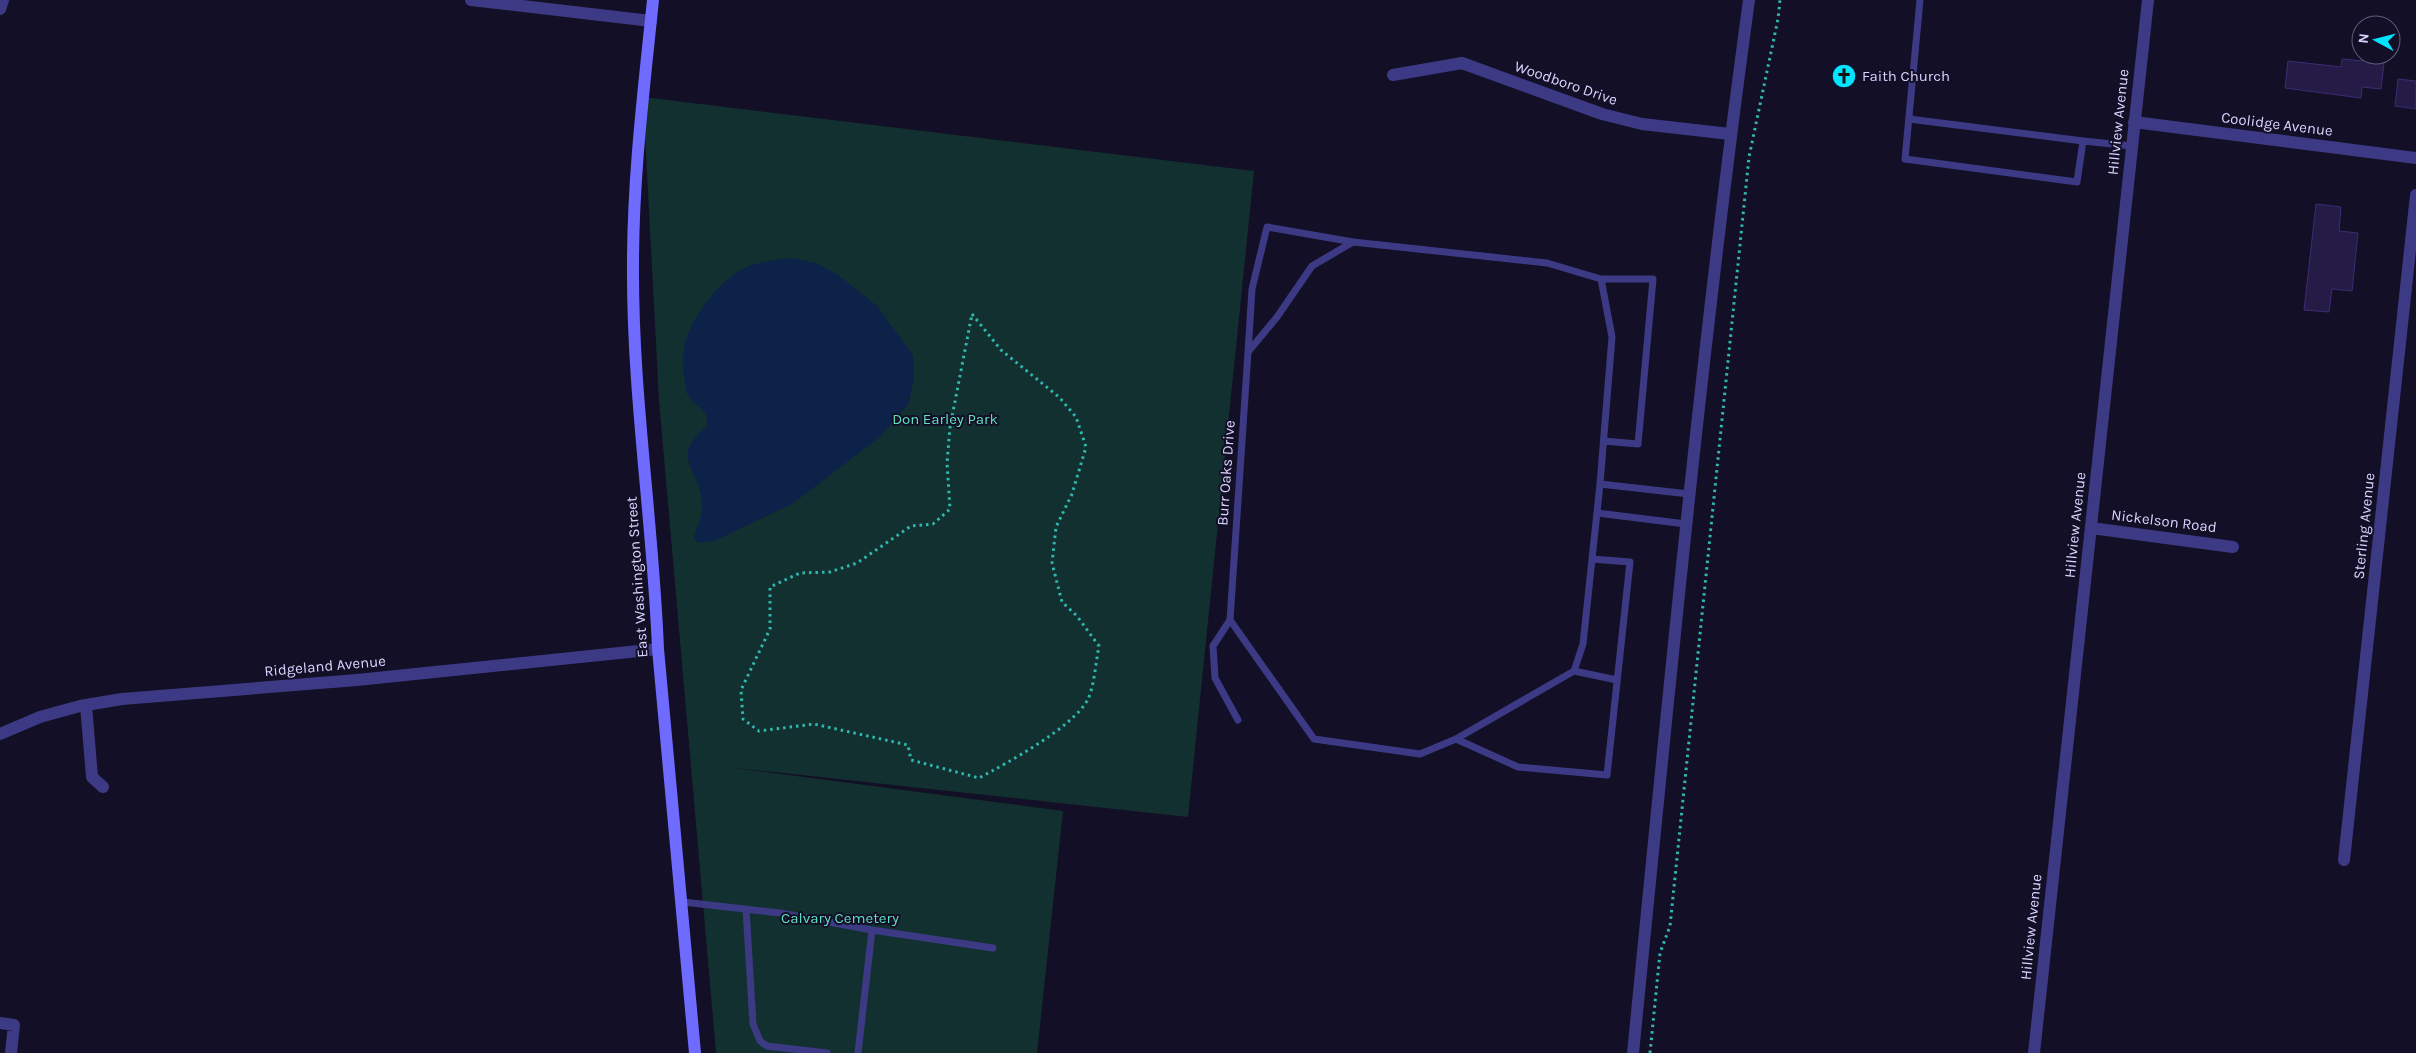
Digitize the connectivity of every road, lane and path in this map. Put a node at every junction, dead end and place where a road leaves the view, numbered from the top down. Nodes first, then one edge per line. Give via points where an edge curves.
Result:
1 (3, 0) edge
2 (471, 0) edge
3 (653, 0) edge
4 (1749, 0) edge
5 (1780, 0) edge
6 (1920, 0) edge
7 (2148, 0) edge
8 (0, 9) edge
9 (651, 21) junction
10 (1393, 75) dead end
11 (1909, 118) junction
12 (2134, 122) junction
13 (1730, 134) junction
14 (2083, 141) junction
15 (2132, 146) junction
16 (2416, 158) edge
17 (2416, 195) edge
18 (1353, 242) junction
19 (1601, 279) junction
20 (1248, 352) junction
21 (1604, 441) junction
22 (1600, 484) junction
23 (1689, 494) junction
24 (1598, 513) junction
25 (1686, 524) junction
26 (2091, 528) junction
27 (2233, 547) dead end
28 (1592, 559) junction
29 (1230, 620) junction
30 (658, 649) junction
31 (1574, 671) junction
32 (1617, 680) junction
33 (86, 705) junction
34 (1077, 713) joint
35 (1238, 720) dead end
36 (0, 734) edge
37 (1456, 739) junction
38 (103, 787) dead end
39 (2344, 860) dead end
40 (683, 902) junction
41 (746, 909) junction
42 (872, 930) junction
43 (993, 948) dead end
44 (0, 1023) edge
45 (11, 1053) edge
46 (695, 1053) edge
47 (827, 1053) edge
48 (858, 1053) edge
49 (1633, 1053) edge
50 (1650, 1053) edge
51 (2034, 1053) edge

1 - 8 street
2 - 9 street
3 - 9 main road, East Washington Street
4 - 13 street
5 - 50 path via 1749,157 1670,926 1660,953
6 - 11 lane
7 - 12 street, Hillview Avenue
9 - 30 main road, East Washington Street via 632,264 634,332
10 - 13 street, Woodboro Drive via 1462,64 1602,114 1642,124
11 - 14 lane
11 - 14 lane via 1905,159 2077,182
12 - 15 street, Hillview Avenue
12 - 16 street, Coolidge Avenue
13 - 23 street
14 - 15 lane
15 - 26 street, Hillview Avenue
17 - 39 street, Sterling Avenue
18 - 19 lane via 1547,263
18 - 20 lane via 1312,266
18 - 20 lane, Burr Oaks Drive via 1267,227 1252,289
19 - 21 lane via 1612,337
19 - 21 lane via 1653,279 1638,444
20 - 29 lane, Burr Oaks Drive
21 - 22 lane
22 - 23 lane
22 - 24 lane
23 - 25 street
24 - 25 lane
24 - 28 lane
25 - 49 street
26 - 27 street, Nickelson Road
26 - 51 street, Hillview Avenue
28 - 31 lane via 1583,644
28 - 32 lane via 1630,562
29 - 35 lane via 1213,646 1215,678
29 - 37 lane via 1314,739 1420,754
30 - 33 street, Ridgeland Avenue
30 - 40 main road, East Washington Street
31 - 32 lane
31 - 37 lane
32 - 37 lane via 1607,776 1518,767
33 - 36 street, Ridgeland Avenue via 40,717
33 - 38 street via 92,778
34 - 34 path via 1033,748 979,778 911,760 908,745 814,724 759,730 743,719 742,690 770,629 770,587 800,573 830,572 857,563 911,526 933,524 950,509 947,463 950,427 972,314 1001,350 1059,397 1076,417 1086,447 1072,494 1056,528 1052,564 1062,602 1099,646 1088,699
40 - 41 lane
40 - 46 main road, East Washington Street
41 - 42 lane
41 - 47 lane via 755,1033 767,1046
42 - 43 lane
42 - 48 lane
44 - 45 street via 14,1025

